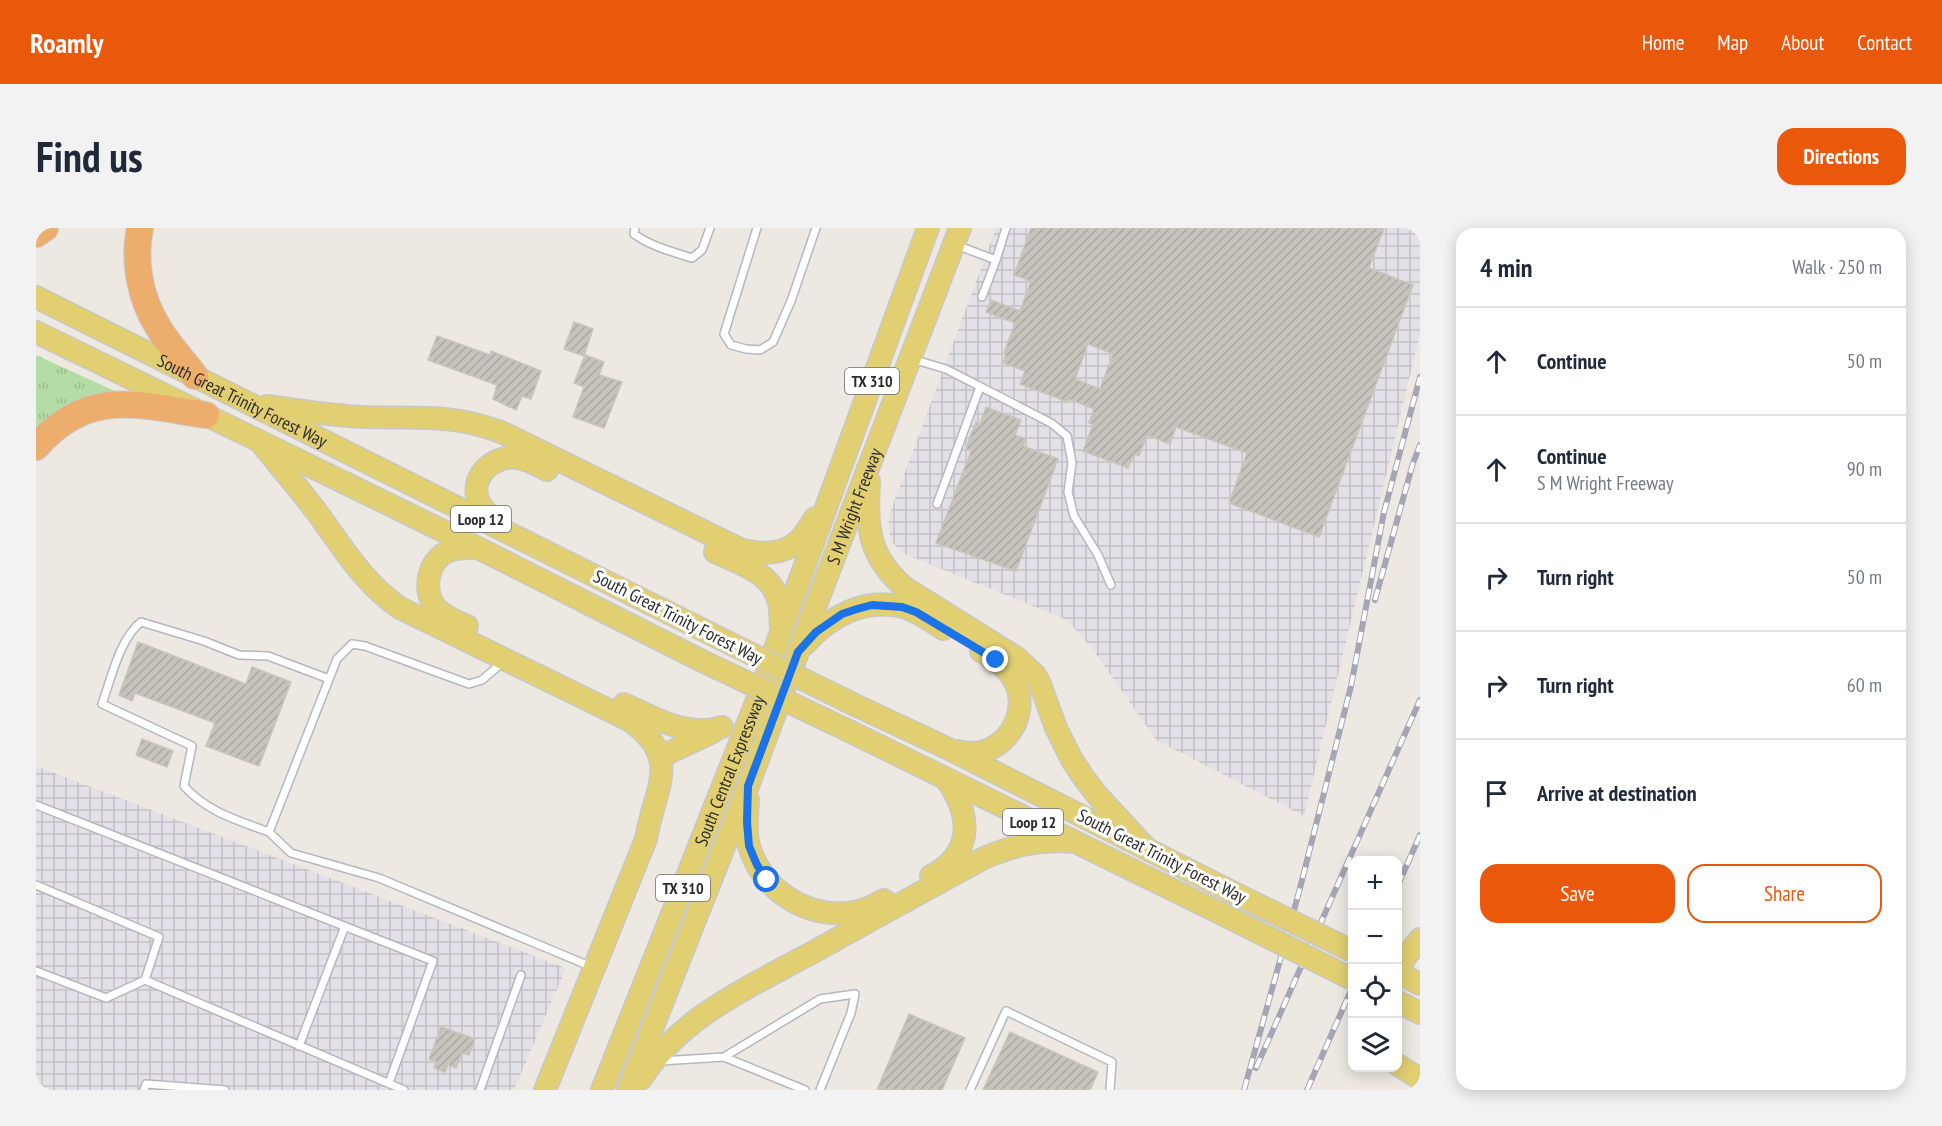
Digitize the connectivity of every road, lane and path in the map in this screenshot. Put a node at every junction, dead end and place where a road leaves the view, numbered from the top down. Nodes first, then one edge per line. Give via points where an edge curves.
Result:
1 (45, 228) edge
2 (140, 228) edge
3 (635, 228) edge
4 (710, 228) edge
5 (757, 228) edge
6 (816, 228) edge
7 (928, 228) edge
8 (1006, 228) edge
9 (36, 234) edge
10 (957, 236) edge
11 (996, 260) junction
12 (36, 297) edge
13 (982, 297) dead end
14 (36, 332) edge
15 (909, 359) junction
16 (195, 376) junction
17 (980, 387) junction
18 (250, 404) junction
19 (206, 415) junction
20 (261, 443) junction
21 (36, 447) edge
22 (871, 459) junction
23 (830, 495) junction
24 (937, 504) dead end
25 (508, 532) junction
26 (478, 548) junction
27 (1111, 585) dead end
28 (781, 631) junction
29 (798, 652) junction
30 (505, 660) junction
31 (329, 679) junction
32 (763, 685) junction
33 (645, 714) junction
34 (722, 728) junction
35 (951, 750) junction
36 (665, 755) junction
37 (945, 778) junction
38 (748, 786) junction
39 (36, 805) edge
40 (269, 831) junction
41 (1073, 842) junction
42 (1144, 847) junction
43 (36, 885) edge
44 (345, 926) junction
45 (1420, 939) edge
46 (1348, 949) edge
47 (1402, 964) edge
48 (594, 968) junction
49 (36, 971) edge
50 (1402, 974) edge
51 (521, 975) dead end
52 (1348, 977) edge
53 (145, 980) junction
54 (1420, 984) edge
55 (1402, 1004) edge
56 (1420, 1013) edge
57 (299, 1046) junction
58 (724, 1057) junction
59 (653, 1061) junction
60 (1402, 1068) edge
61 (1420, 1079) edge
62 (389, 1083) junction
63 (144, 1090) edge
64 (225, 1090) edge
65 (404, 1090) edge
66 (480, 1090) edge
67 (545, 1090) edge
68 (602, 1090) edge
69 (628, 1090) edge
70 (634, 1090) edge
71 (805, 1090) edge
72 (820, 1090) edge
73 (970, 1090) edge
74 (1110, 1090) edge

1 - 9 highway
2 - 16 highway via 136,258 145,299 157,327
3 - 4 lane via 634,234 640,238 693,258 702,250
5 - 6 lane via 724,334 731,345 746,350 760,350 773,342
7 - 23 main road, S M Wright Freeway / TX 310
8 - 11 lane
10 - 11 lane
10 - 15 main road, S M Wright Freeway / TX 310
11 - 13 lane
12 - 16 main road, South Great Trinity Forest Way / Loop 12
14 - 19 main road, South Great Trinity Forest Way / Loop 12
15 - 17 lane via 946,369
15 - 22 main road, S M Wright Freeway / TX 310
16 - 18 main road, South Great Trinity Forest Way / Loop 12
17 - 24 lane
17 - 27 lane via 1051,423 1067,436 1072,463 1068,492 1074,516
18 - 23 main road via 344,416 431,417 479,424 740,549 756,553 788,548 799,540
18 - 25 main road, South Great Trinity Forest Way / Loop 12
19 - 20 main road, South Great Trinity Forest Way / Loop 12
19 - 21 highway via 125,403 105,405 86,410 56,427
20 - 26 main road, South Great Trinity Forest Way / Loop 12
20 - 30 main road via 358,571 384,597 400,609
22 - 29 main road, S M Wright Freeway / TX 310
22 - 42 main road via 868,525 883,565 905,588 1017,658 1035,675 1072,760 1097,795
23 - 28 main road, S M Wright Freeway / TX 310
25 - 28 main road via 481,507 477,498 478,479 484,469 504,457 529,461 763,576 779,604
25 - 35 main road, South Great Trinity Forest Way / Loop 12, bridge
26 - 33 main road via 449,551 432,567 428,587 437,609
26 - 37 main road, South Great Trinity Forest Way / Loop 12, bridge
28 - 32 main road, S M Wright Freeway / TX 310
29 - 35 main road via 816,632 842,614 886,605 916,612 996,660 1017,688 1019,708 1015,725 992,748 977,753
29 - 38 main road, S M Wright Freeway / TX 310
30 - 31 lane via 482,680 469,684 352,644 337,659
30 - 36 main road via 629,720
31 - 40 lane
31 - 40 lane via 268,656 239,655 141,622 125,641 102,704 192,746 184,786 188,791 213,810
32 - 34 main road
32 - 68 main road, South Central Expressway / TX 310
33 - 34 main road via 696,731
33 - 36 main road via 661,731
34 - 36 main road
35 - 42 main road, South Great Trinity Forest Way / Loop 12
36 - 48 main road via 646,839
37 - 38 main road via 956,793 966,826 949,863 868,908 841,913 798,904 767,880 749,846
37 - 41 main road, South Great Trinity Forest Way / Loop 12
38 - 69 main road, South Central Expressway / TX 310
39 - 44 lane
40 - 48 lane via 291,853 379,878
41 - 52 main road, South Great Trinity Forest Way / Loop 12, bridge
41 - 59 main road via 1032,842 984,858 719,1004 670,1041
42 - 46 main road, South Great Trinity Forest Way / Loop 12, bridge
43 - 53 lane via 159,937
44 - 57 lane
44 - 62 lane via 432,961
45 - 47 main road
48 - 67 main road
49 - 53 lane via 106,998
50 - 54 main road
51 - 66 lane
53 - 57 lane
55 - 56 main road
57 - 62 lane
58 - 59 lane
58 - 71 lane
58 - 72 lane via 820,999 855,994
59 - 70 main road
60 - 61 main road
62 - 65 lane
63 - 64 lane via 146,1084
73 - 74 lane via 1006,1011 1112,1062

